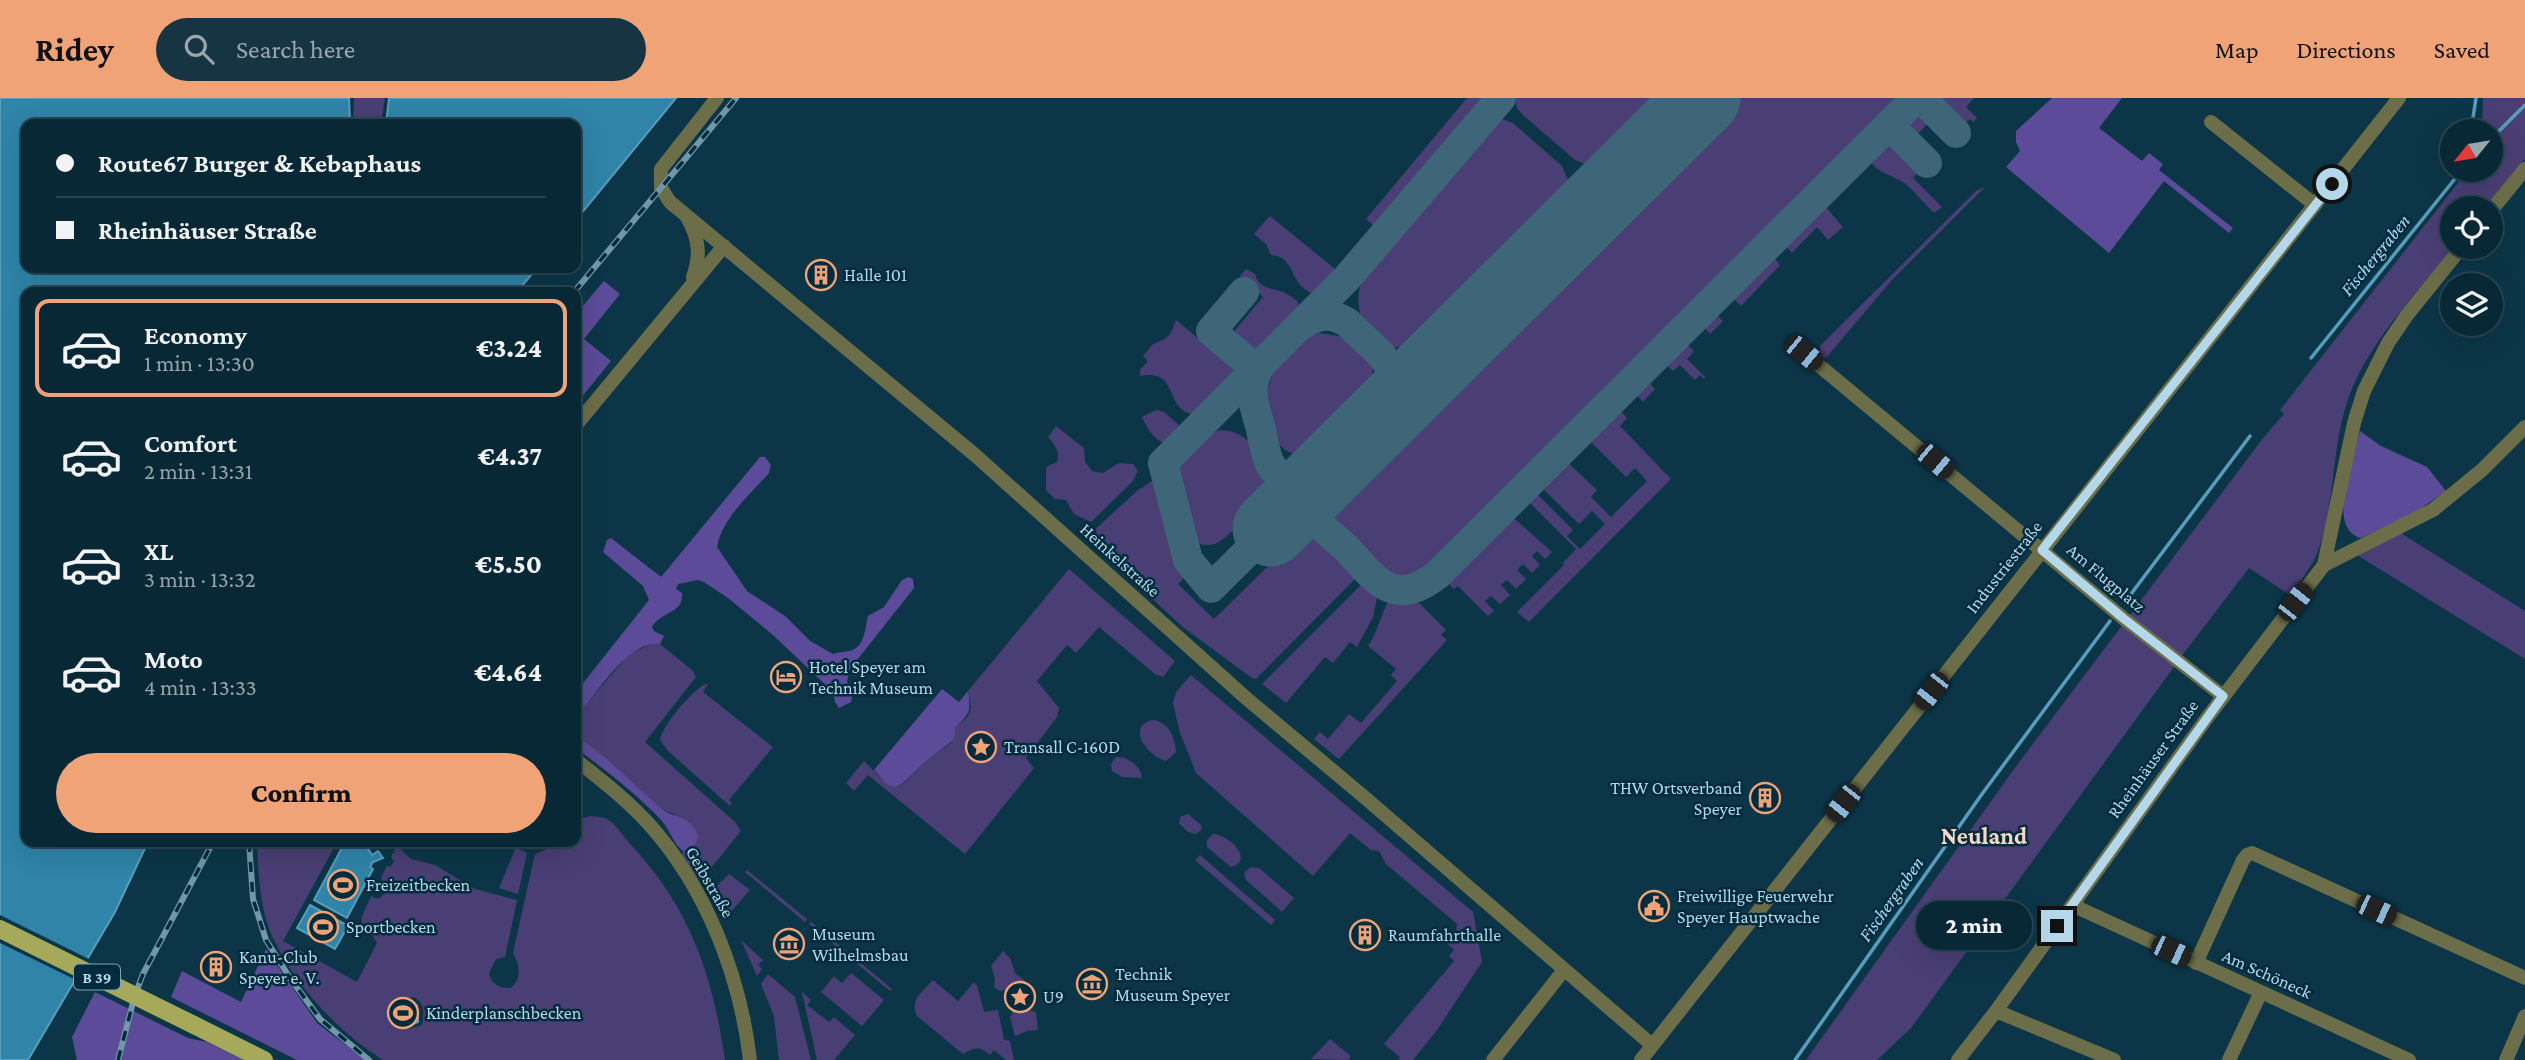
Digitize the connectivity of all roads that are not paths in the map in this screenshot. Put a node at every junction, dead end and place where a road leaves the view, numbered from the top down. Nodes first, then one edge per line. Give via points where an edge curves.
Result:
1 (717, 98) edge
2 (2399, 98) edge
3 (2211, 122) dead end
4 (2525, 169) edge
5 (2503, 196) edge
6 (2315, 205) junction
7 (686, 215) junction
8 (724, 246) junction
9 (2452, 259) edge
10 (690, 285) junction
11 (1804, 353) dead end
12 (581, 419) edge
13 (2525, 427) edge
14 (2042, 550) junction
15 (2324, 565) junction
16 (2223, 696) junction
17 (581, 764) edge
18 (2072, 905) junction
19 (0, 929) edge
20 (2196, 963) junction
21 (1564, 970) junction
22 (2525, 978) edge
23 (2260, 992) junction
24 (1996, 1011) junction
25 (2525, 1016) edge
26 (1652, 1045) junction
27 (264, 1060) edge
28 (750, 1060) edge
29 (1493, 1060) edge
30 (1641, 1060) edge
31 (1958, 1060) edge
32 (2114, 1060) edge
33 (2229, 1060) edge
34 (2409, 1060) edge
35 (2506, 1060) edge

1 - 7 street, Heinkelstraße via 664,163 660,175 665,197
2 - 6 street, Industriestraße
3 - 6 street
4 - 5 street
6 - 14 street, Industriestraße
7 - 8 street, Heinkelstraße
7 - 10 street via 699,251
8 - 10 street
8 - 21 street, Heinkelstraße via 964,447 1246,698
9 - 15 street, Rheinhäuser Straße via 2388,343 2364,391
10 - 12 street
11 - 14 street, Am Flugplatz
13 - 15 street via 2433,510
14 - 16 street, Am Flugplatz
14 - 26 street, Industriestraße
15 - 16 street, Rheinhäuser Straße
16 - 18 street, Rheinhäuser Straße
17 - 28 street, Geibstraße via 649,824 713,922 734,982
18 - 20 street, Am Schöneck
18 - 24 street, Rheinhäuser Straße
19 - 27 main road, B 39, bridge
20 - 22 street via 2243,860 2252,853
20 - 23 street, Am Schöneck
21 - 26 street, Heinkelstraße
21 - 29 street
23 - 33 street
23 - 34 street, Am Schöneck
24 - 31 street, Rheinhäuser Straße
24 - 32 street
25 - 35 street
26 - 30 street, Industriestraße

